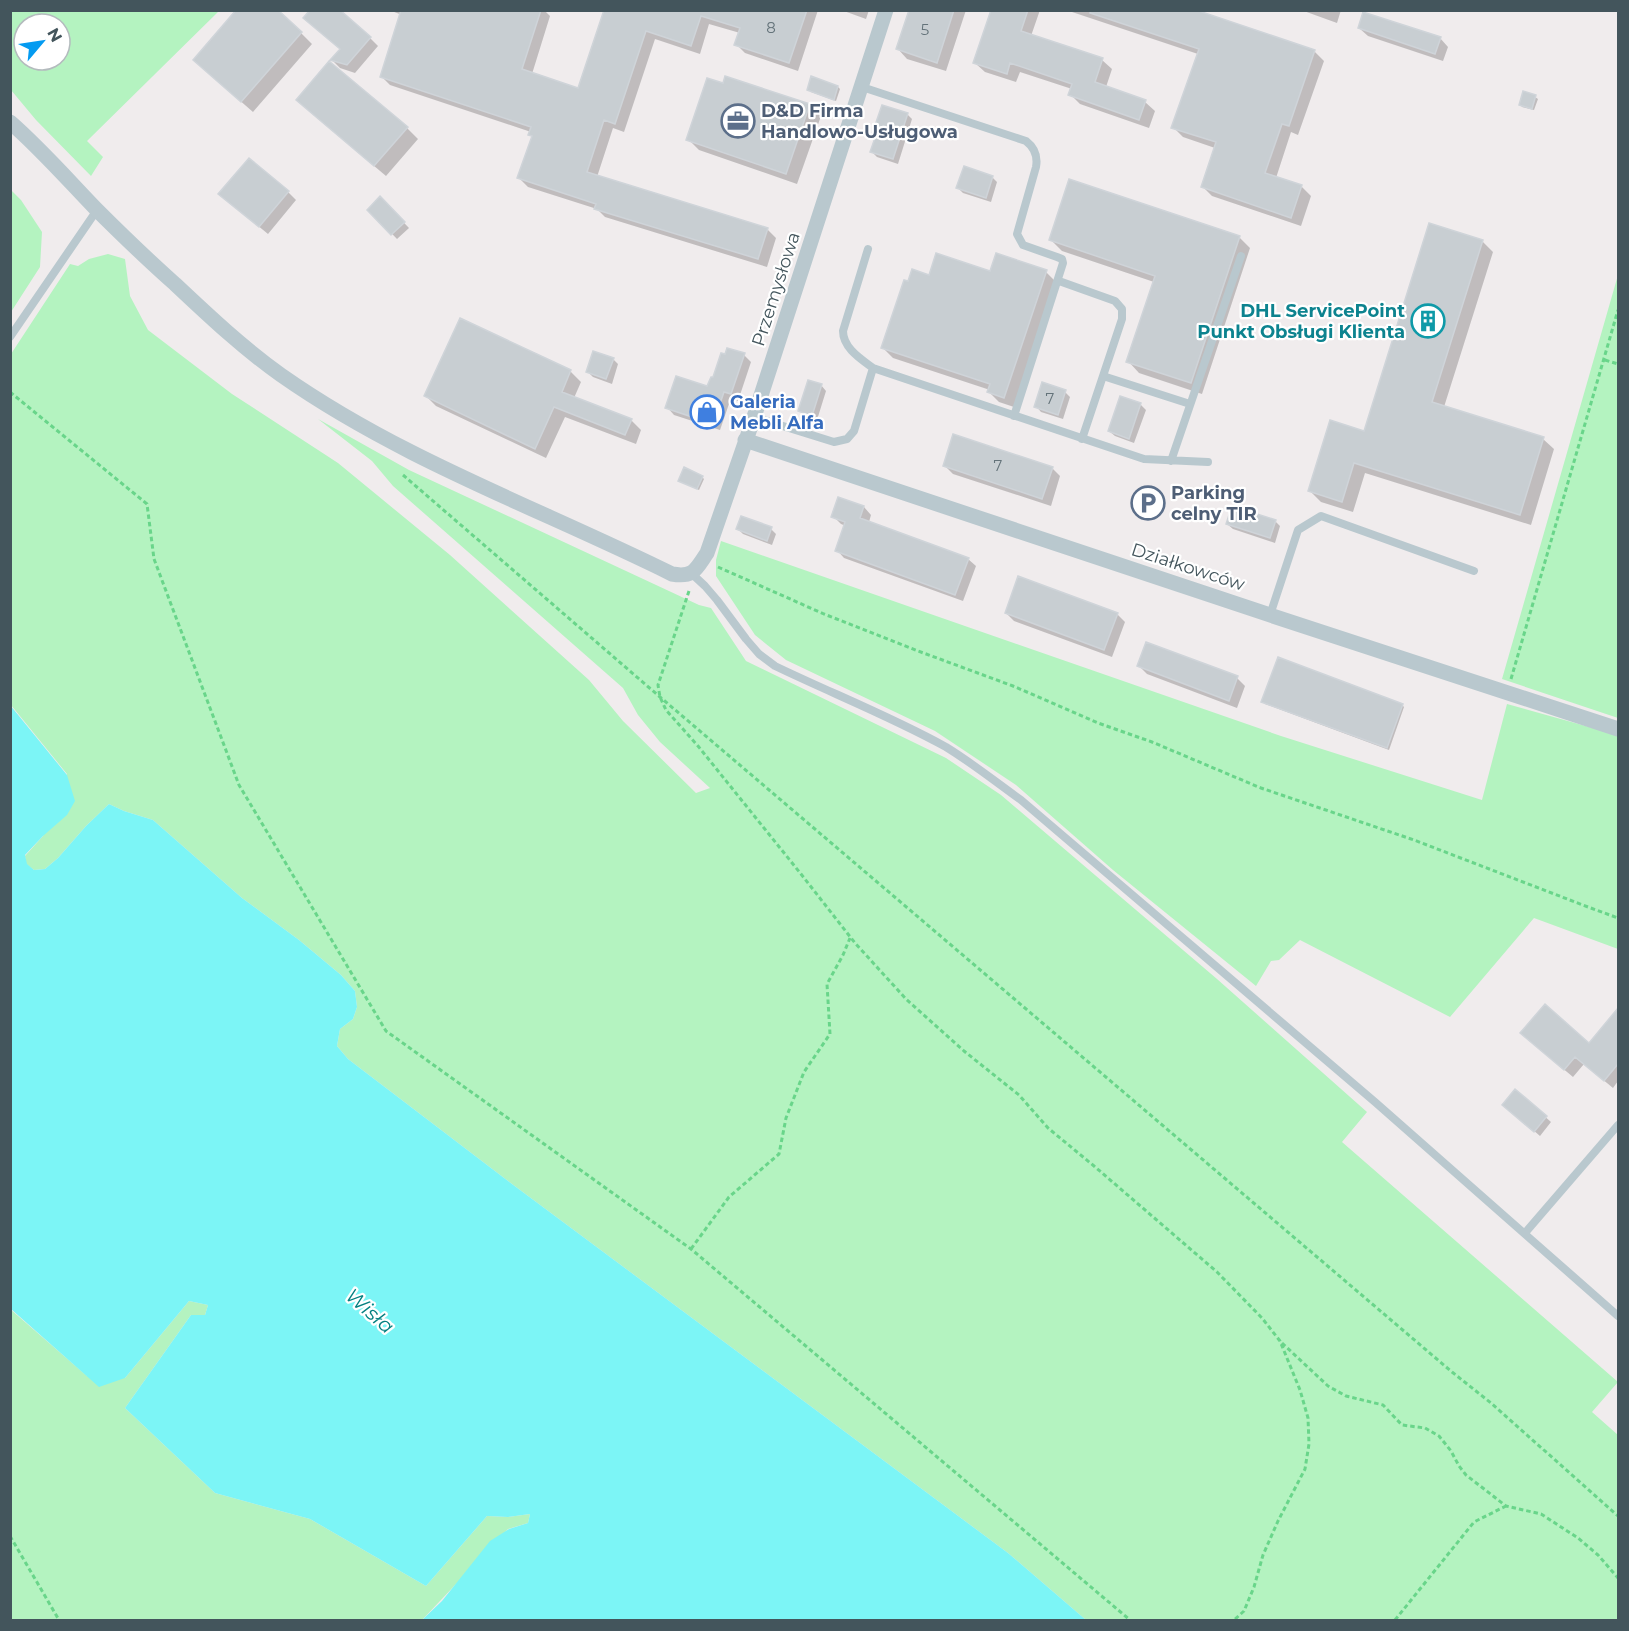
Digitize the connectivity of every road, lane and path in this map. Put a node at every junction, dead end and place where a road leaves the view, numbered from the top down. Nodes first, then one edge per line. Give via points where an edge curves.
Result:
1 (886, 10) edge
2 (862, 87) junction
3 (10, 113) edge
4 (10, 122) edge
5 (31, 140) junction
6 (97, 210) junction
7 (868, 249) dead end
8 (1241, 256) dead end
9 (1059, 281) junction
10 (1618, 310) edge
11 (10, 338) edge
12 (1605, 360) junction
13 (1618, 364) edge
14 (873, 368) junction
15 (1103, 376) junction
16 (10, 392) edge
17 (1190, 404) junction
18 (1014, 416) junction
19 (754, 417) junction
20 (1082, 439) junction
21 (745, 440) junction
22 (1171, 461) junction
23 (1208, 462) dead end
24 (403, 475) dead end
25 (702, 560) junction
26 (1474, 571) dead end
27 (691, 573) junction
28 (1270, 615) junction
29 (1508, 692) junction
30 (660, 698) junction
31 (1618, 729) edge
32 (1618, 918) edge
33 (850, 937) junction
34 (1618, 1125) edge
35 (1525, 1233) junction
36 (691, 1249) junction
37 (1618, 1316) edge
38 (1280, 1341) junction
39 (1506, 1506) junction
40 (1618, 1516) edge
41 (10, 1536) edge
42 (1618, 1578) edge
43 (59, 1620) edge
44 (1130, 1620) edge
45 (1234, 1620) edge
46 (1395, 1620) edge

1 - 2 street, Przemysłowa
2 - 9 lane via 1032,145 1038,159 1017,234 1023,245 1062,259
2 - 19 street, Przemysłowa
3 - 5 street
4 - 5 street
5 - 6 street
6 - 11 lane
6 - 27 street via 240,343 320,402 493,492 672,574
7 - 14 lane via 843,338
8 - 17 lane
9 - 15 lane via 1115,300 1122,309
9 - 18 lane
10 - 12 path
12 - 13 path
12 - 29 path
14 - 18 lane
14 - 19 lane via 854,431 848,439 834,442
15 - 17 lane
15 - 20 lane
16 - 36 path via 147,504 154,559 239,785 386,1031
17 - 22 lane
18 - 20 lane
19 - 21 street, Przemysłowa
20 - 22 lane via 1144,459
21 - 25 street, Przemysłowa
21 - 28 street, Działkowców
22 - 23 lane
24 - 30 path
25 - 27 street, Przemysłowa
25 - 32 path via 824,614 1013,686 1261,788 1414,840
26 - 28 lane via 1321,516 1298,530
27 - 30 path via 688,595 658,685
27 - 35 lane via 775,666 931,739 1021,800
28 - 29 street, Działkowców
29 - 31 street, Działkowców
30 - 33 path
30 - 40 path via 1491,1403
33 - 36 path via 827,984 830,1034 804,1072 786,1118 778,1155 729,1197
33 - 38 path via 906,999 1019,1095 1048,1128 1217,1272
34 - 35 lane
35 - 37 lane
36 - 44 path
38 - 39 path via 1328,1386 1346,1396 1383,1405 1402,1425 1425,1428 1439,1436 1466,1475
38 - 45 path via 1308,1418 1305,1469 1263,1555 1244,1611
39 - 42 path via 1541,1514 1552,1521 1598,1555
39 - 46 path via 1474,1522
41 - 43 path

